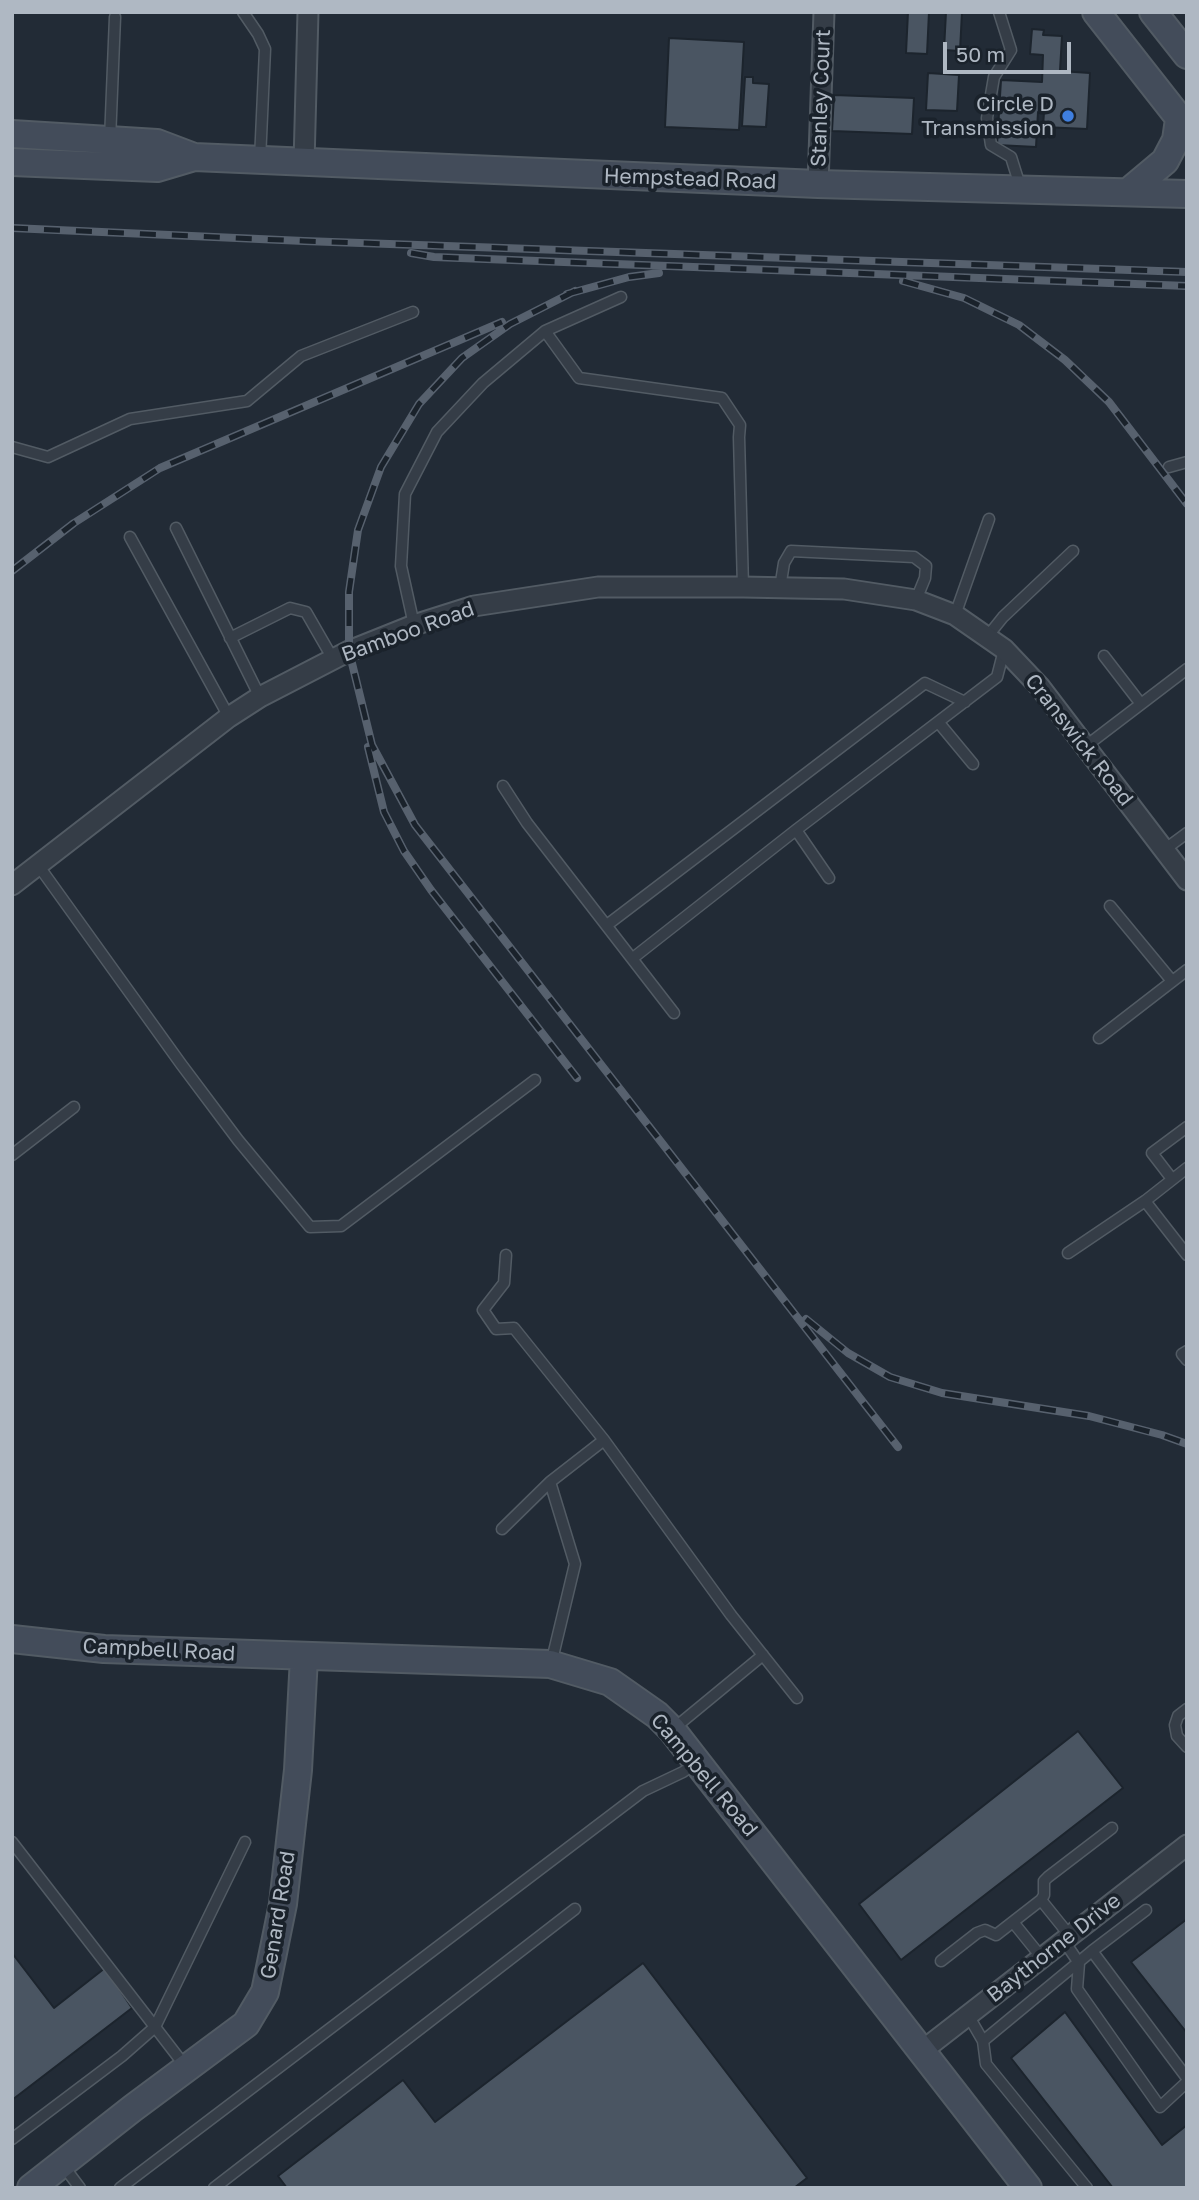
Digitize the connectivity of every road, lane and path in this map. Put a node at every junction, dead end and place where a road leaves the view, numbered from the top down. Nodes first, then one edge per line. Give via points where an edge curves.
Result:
1 (243, 12) edge
2 (308, 12) edge
3 (824, 12) edge
4 (999, 12) edge
5 (1096, 12) edge
6 (1153, 12) edge
7 (115, 17) dead end
8 (1181, 43) edge
9 (1183, 123) edge
10 (12, 134) edge
11 (110, 140) junction
12 (71, 151) junction
13 (194, 157) junction
14 (260, 160) junction
15 (12, 162) edge
16 (303, 163) junction
17 (818, 184) junction
18 (1021, 189) junction
19 (1128, 192) junction
20 (1187, 194) edge
21 (621, 298) dead end
22 (413, 312) dead end
23 (545, 331) junction
24 (12, 447) edge
25 (1187, 462) edge
26 (1169, 467) dead end
27 (989, 519) dead end
28 (176, 528) dead end
29 (130, 537) dead end
30 (1073, 551) dead end
31 (743, 587) junction
32 (780, 588) junction
33 (916, 600) junction
34 (955, 614) junction
35 (414, 625) junction
36 (987, 637) junction
37 (230, 638) junction
38 (1004, 649) junction
39 (1104, 656) dead end
40 (333, 659) junction
41 (1187, 669) edge
42 (260, 697) junction
43 (965, 702) junction
44 (1141, 704) junction
45 (229, 718) junction
46 (939, 723) junction
47 (1086, 746) junction
48 (973, 764) dead end
49 (503, 786) dead end
50 (796, 830) junction
51 (1187, 833) edge
52 (1164, 850) junction
53 (38, 865) junction
54 (829, 878) dead end
55 (1187, 880) edge
56 (12, 885) edge
57 (1110, 906) dead end
58 (607, 925) junction
59 (633, 958) junction
60 (1187, 970) edge
61 (1172, 981) junction
62 (674, 1013) dead end
63 (1099, 1038) dead end
64 (535, 1080) dead end
65 (74, 1107) dead end
66 (1187, 1126) edge
67 (12, 1155) edge
68 (1187, 1168) edge
69 (1172, 1179) junction
70 (1144, 1200) junction
71 (1068, 1253) dead end
72 (506, 1255) dead end
73 (1187, 1255) edge
74 (1187, 1351) edge
75 (1187, 1360) edge
76 (604, 1440) junction
77 (550, 1482) junction
78 (502, 1529) dead end
79 (12, 1639) edge
80 (763, 1655) junction
81 (304, 1657) junction
82 (550, 1664) junction
83 (797, 1698) dead end
84 (1187, 1709) edge
85 (672, 1730) junction
86 (1187, 1747) edge
87 (697, 1762) junction
88 (1112, 1828) dead end
89 (12, 1842) edge
90 (245, 1843) dead end
91 (1187, 1845) edge
92 (1041, 1900) junction
93 (575, 1909) dead end
94 (1146, 1910) dead end
95 (1013, 1922) junction
96 (1067, 1938) junction
97 (1092, 1951) junction
98 (1042, 1958) junction
99 (941, 1961) dead end
100 (1079, 1963) junction
101 (968, 2015) junction
102 (155, 2027) junction
103 (983, 2041) junction
104 (922, 2051) junction
105 (187, 2069) junction
106 (1187, 2080) edge
107 (12, 2139) edge
108 (62, 2164) junction
109 (31, 2188) edge
110 (80, 2188) edge
111 (120, 2188) edge
112 (214, 2188) edge
113 (1028, 2188) edge
114 (1087, 2188) edge

1 - 14 lane via 265,49
2 - 16 street
3 - 17 street, Stanley Court
4 - 18 lane via 1011,50 995,77 986,118 991,145 1011,157
5 - 9 street
6 - 8 street
7 - 11 lane
9 - 19 street via 1164,161
10 - 12 street, Hempstead Road
11 - 12 street, Hempstead Road
11 - 13 street, Hempstead Road via 156,143
12 - 13 street, Hempstead Road via 157,168
12 - 15 street, Hempstead Road
13 - 14 street, Hempstead Road
14 - 16 street, Hempstead Road
16 - 17 street, Hempstead Road
17 - 18 street, Hempstead Road
18 - 19 street, Hempstead Road
19 - 20 street, Hempstead Road
21 - 23 lane
22 - 24 lane via 302,356 247,401 131,419 48,457
23 - 31 lane via 579,378 722,398 740,425
23 - 35 lane via 483,383 437,432 405,494 401,566
25 - 26 lane
27 - 34 lane
28 - 37 lane
29 - 45 lane
30 - 36 lane
31 - 32 street, Bamboo Road
31 - 35 street, Bamboo Road via 598,587 474,606
32 - 33 street, Bamboo Road via 844,589
32 - 33 lane via 791,551 915,557 926,566
33 - 34 street, Bamboo Road
34 - 36 street, Cranswick Road
35 - 40 street, Bamboo Road
36 - 38 street, Cranswick Road
37 - 40 lane via 290,608 306,612
37 - 42 lane
38 - 43 lane via 997,677
38 - 47 street, Cranswick Road
39 - 44 lane
40 - 42 street, Bamboo Road
41 - 44 lane
42 - 45 street, Bamboo Road
43 - 46 lane
43 - 58 lane via 925,683
44 - 47 lane
45 - 53 street, Bamboo Road
46 - 48 lane
46 - 50 lane
47 - 52 street, Cranswick Road
49 - 58 lane
50 - 54 lane
50 - 59 lane
51 - 52 lane
52 - 55 street, Cranswick Road
53 - 56 street, Bamboo Road
53 - 64 lane via 181,1064 310,1227 341,1226
57 - 61 lane
58 - 59 lane
59 - 62 lane
60 - 61 lane
61 - 63 lane
65 - 67 lane
66 - 69 lane via 1152,1153
68 - 69 lane
69 - 70 lane
70 - 71 lane
70 - 73 lane
72 - 76 lane via 504,1283 483,1310 496,1329 514,1328
74 - 75 lane via 1182,1354
76 - 77 lane
76 - 80 lane
77 - 78 lane
77 - 82 lane via 575,1564
79 - 81 street, Campbell Road via 104,1649
80 - 83 lane
80 - 85 lane
81 - 82 street, Campbell Road
81 - 105 street, Genard Road via 298,1770 283,1904 265,1992 246,2024
82 - 85 street, Campbell Road via 610,1682
84 - 86 lane via 1175,1725 1177,1736
85 - 87 street, Campbell Road
87 - 104 street, Campbell Road
87 - 111 lane via 643,1791
88 - 92 lane via 1044,1881
89 - 102 lane
90 - 102 lane
91 - 96 street, Baythorne Drive
92 - 95 lane
92 - 96 lane
93 - 112 lane
94 - 97 lane
95 - 98 lane
95 - 99 lane via 996,1935 985,1930 977,1933
96 - 98 street, Baythorne Drive
96 - 100 lane
97 - 100 lane
97 - 106 lane
98 - 101 street, Baythorne Drive
100 - 103 lane
100 - 106 lane via 1077,1989 1160,2107
101 - 103 lane
101 - 104 street, Baythorne Drive
102 - 105 lane
102 - 107 lane
103 - 114 lane via 986,2064
104 - 113 street, Campbell Road
105 - 108 street, Genard Road
108 - 109 street, Genard Road
108 - 110 lane

